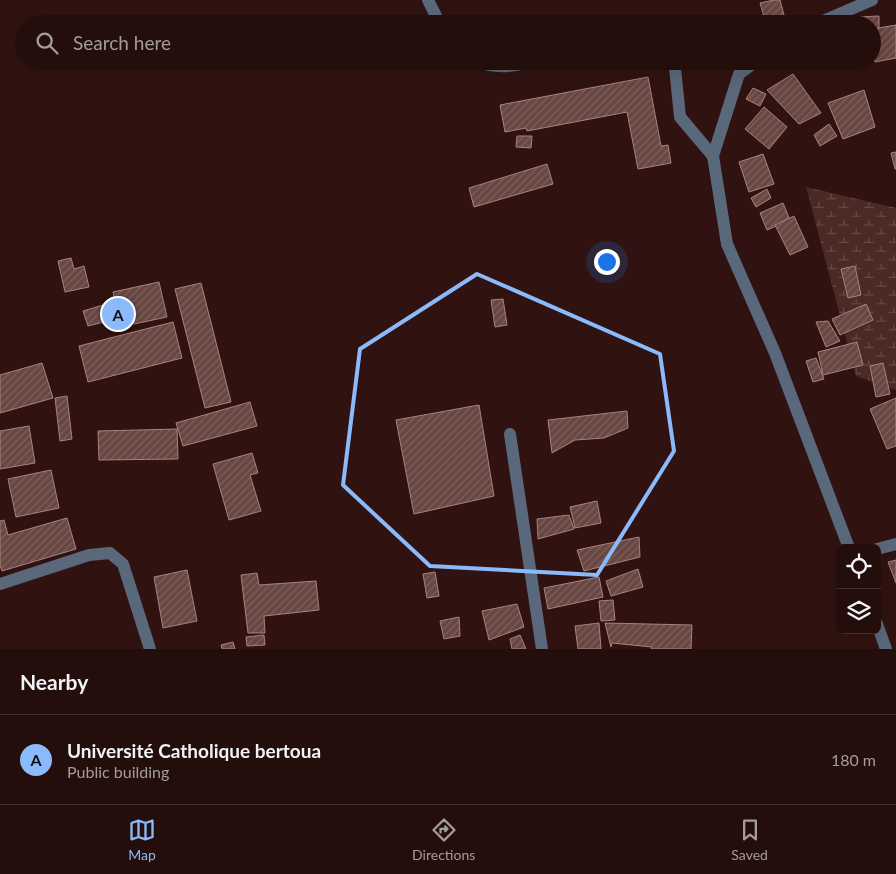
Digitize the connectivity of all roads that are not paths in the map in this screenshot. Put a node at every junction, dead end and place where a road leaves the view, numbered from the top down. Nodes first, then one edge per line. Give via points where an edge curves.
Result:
1 (428, 0) edge
2 (872, 0) edge
3 (436, 15) edge
4 (837, 15) edge
5 (676, 70) edge
6 (745, 70) edge
7 (713, 156) junction
8 (510, 434) dead end
9 (847, 544) edge
10 (896, 544) edge
11 (881, 547) edge
12 (0, 584) edge
13 (881, 634) edge
14 (150, 649) edge
15 (542, 649) edge
16 (886, 649) edge

1 - 3 street
2 - 4 street
5 - 7 street via 680,117
6 - 7 street via 739,74
7 - 9 street via 727,244 775,353
8 - 15 street
10 - 11 street
12 - 14 street via 89,554 110,553 123,564
13 - 16 street

